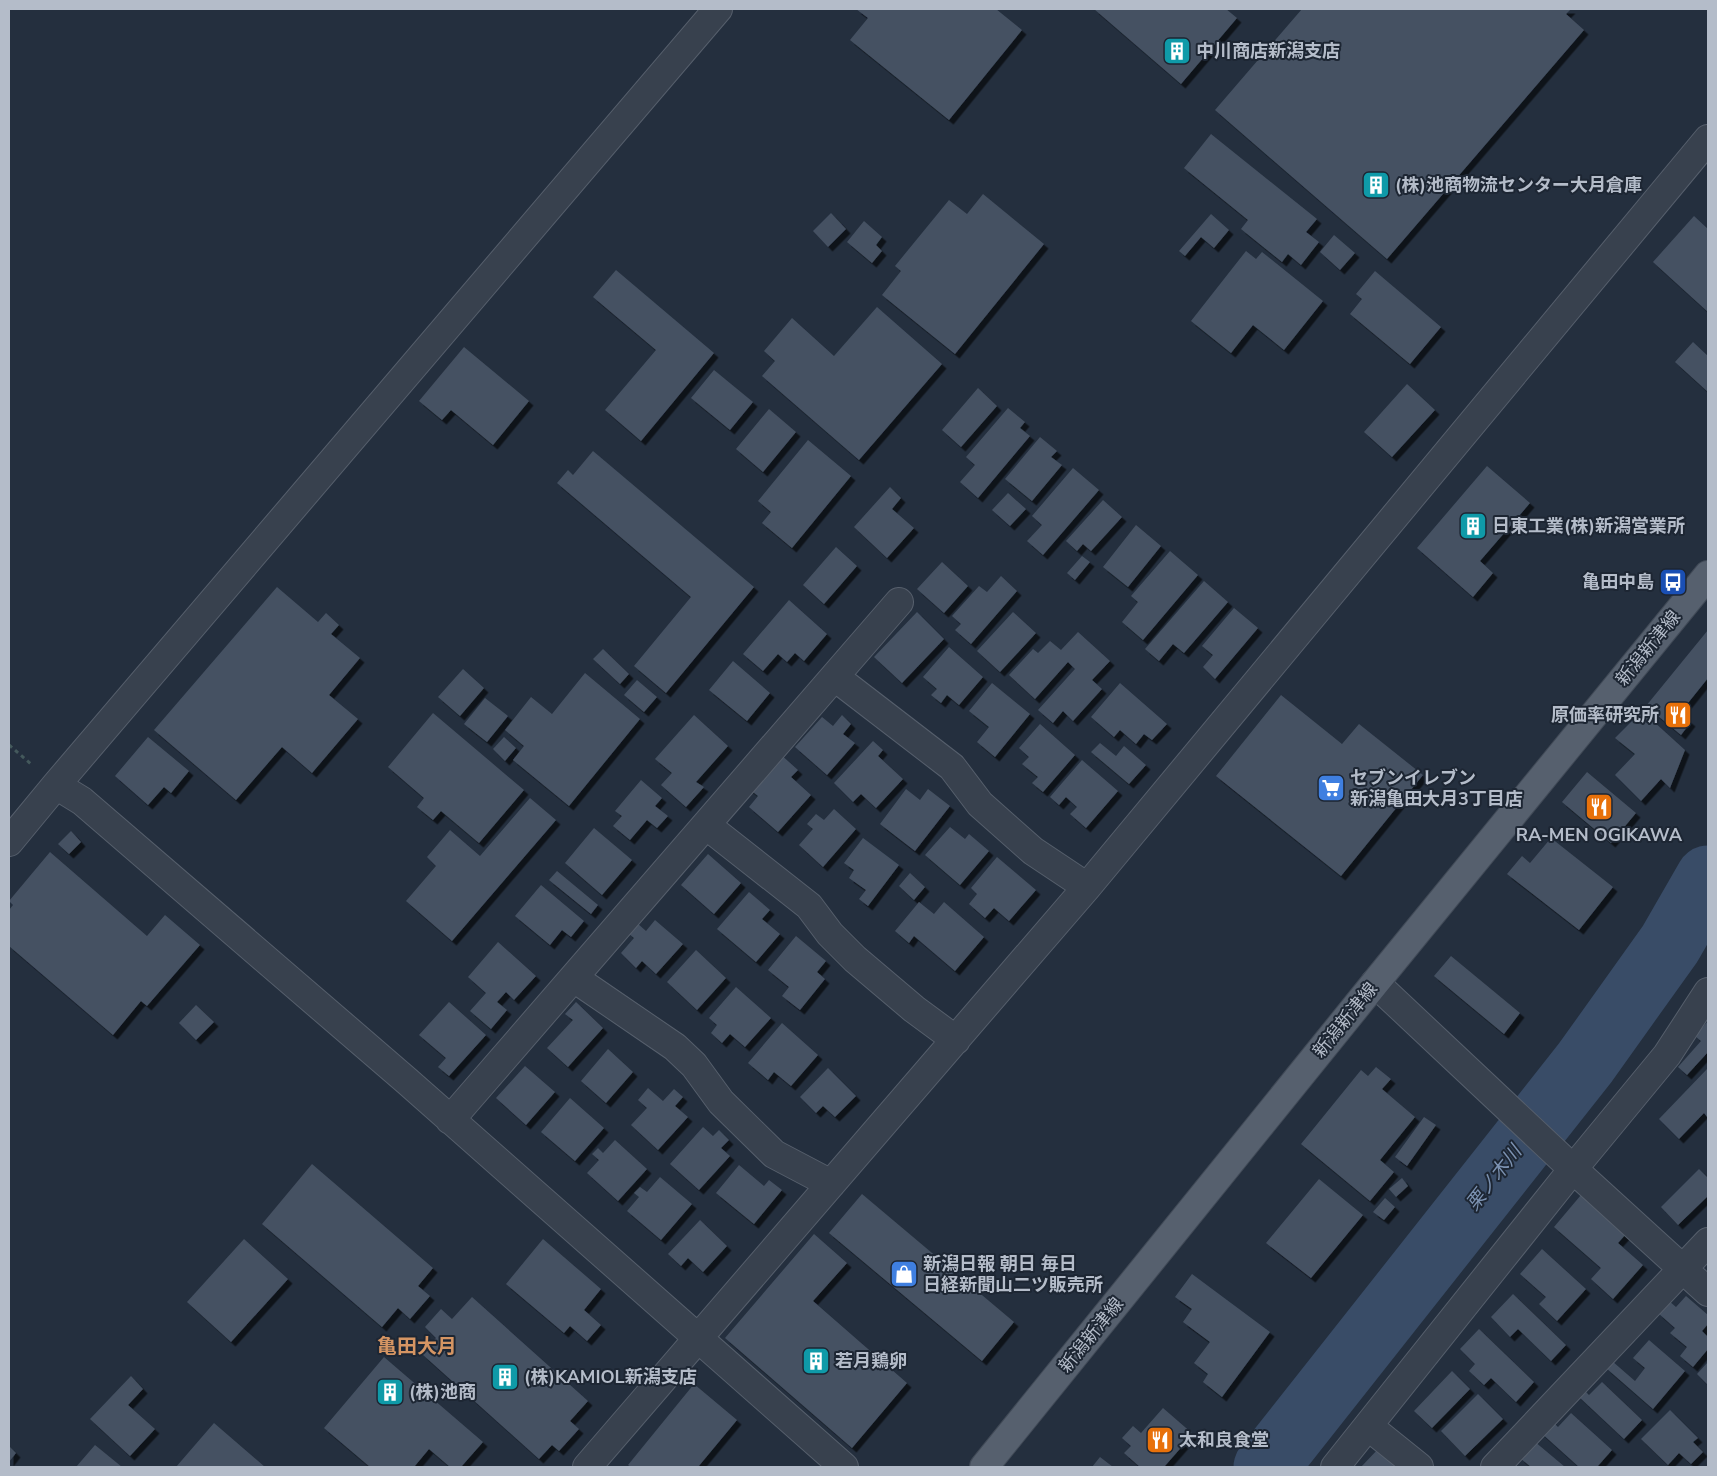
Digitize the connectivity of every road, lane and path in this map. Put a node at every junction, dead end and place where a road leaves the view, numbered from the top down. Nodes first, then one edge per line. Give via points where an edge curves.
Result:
1 (718, 9) edge
2 (1708, 139) edge
3 (1708, 575) edge
4 (899, 602) dead end
5 (835, 677) junction
6 (56, 784) junction
7 (706, 825) junction
8 (9, 842) edge
9 (1088, 887) junction
10 (574, 978) junction
11 (1375, 983) junction
12 (1708, 992) edge
13 (956, 1040) junction
14 (450, 1120) junction
15 (1573, 1169) junction
16 (831, 1184) junction
17 (1708, 1242) edge
18 (1683, 1269) junction
19 (1708, 1292) edge
20 (698, 1338) junction
21 (1368, 1426) junction
22 (587, 1467) edge
23 (844, 1467) edge
24 (984, 1467) edge
25 (1335, 1467) edge
26 (1419, 1467) edge
27 (1495, 1467) edge

1 - 6 street
2 - 9 street
3 - 11 main road, 新潟新津線
4 - 5 street
5 - 7 street
5 - 9 street via 952,767 980,804 1032,851
6 - 8 street
6 - 14 street via 82,801
7 - 10 street
7 - 13 street via 809,906 855,959
9 - 13 street
10 - 14 street
10 - 16 street via 675,1047 694,1065 721,1102 774,1154
11 - 15 street
11 - 24 main road, 新潟新津線
12 - 15 street via 1667,1055
13 - 16 street
14 - 20 street
15 - 18 street
15 - 21 street
16 - 20 street
17 - 18 street
18 - 19 street
18 - 27 street
20 - 22 street
20 - 23 street
21 - 25 street
21 - 26 street

